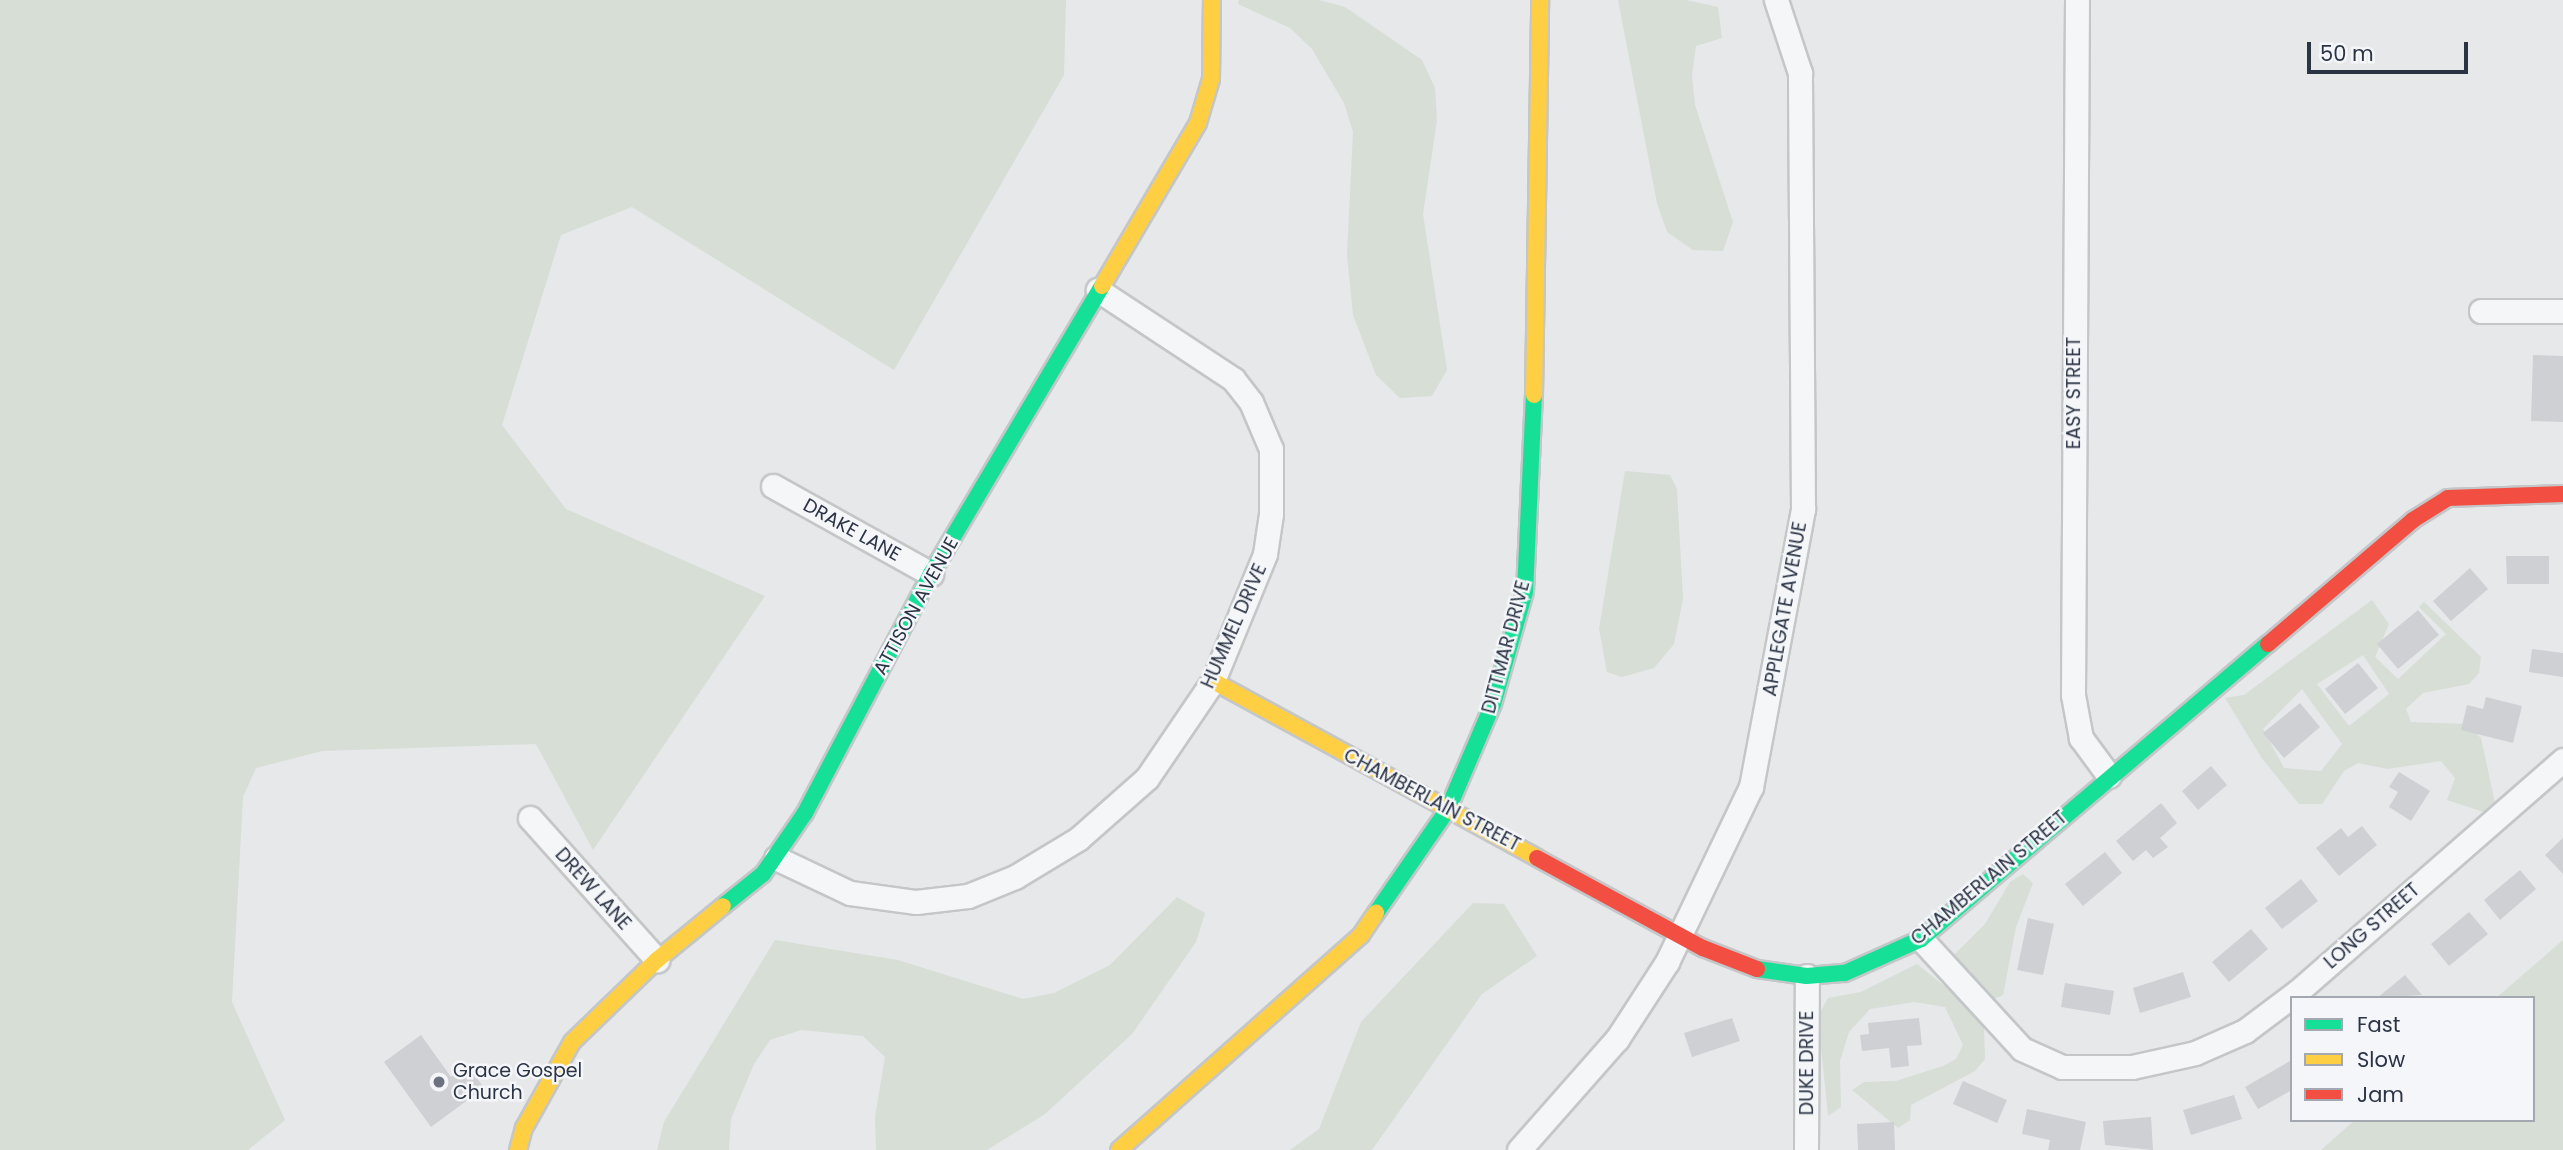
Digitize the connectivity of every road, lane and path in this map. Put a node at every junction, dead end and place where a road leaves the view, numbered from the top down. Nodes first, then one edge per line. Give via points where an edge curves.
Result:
1 (1212, 0) edge
2 (1540, 0) edge
3 (1776, 0) edge
4 (2077, 0) edge
5 (1098, 290) junction
6 (2481, 311) dead end
7 (2563, 311) edge
8 (773, 486) dead end
9 (2563, 494) edge
10 (931, 574) junction
11 (1213, 681) junction
12 (2563, 760) edge
13 (2109, 776) junction
14 (1448, 809) junction
15 (530, 818) dead end
16 (776, 858) junction
17 (1682, 936) junction
18 (1920, 939) junction
19 (657, 960) junction
20 (1807, 976) junction
21 (2292, 996) edge
22 (2290, 997) edge
23 (518, 1150) edge
24 (1119, 1150) edge
25 (1519, 1150) edge
26 (1807, 1150) edge

1 - 5 street, ATTISON AVENUE via 1211,79 1206,103
2 - 14 street, DITTMAR DRIVE via 1533,479 1525,592 1493,704
3 - 17 street, APPLEGATE AVENUE via 1794,41 1800,73 1803,509 1751,787
4 - 13 street, EASY STREET via 2073,695 2081,738
5 - 10 street, ATTISON AVENUE
5 - 11 street, HUMMEL DRIVE via 1233,379 1251,402 1271,449 1271,514 1265,554
6 - 7 street
8 - 10 street, DRAKE LANE
9 - 13 street, CHAMBERLAIN STREET via 2467,494 2413,520
10 - 16 street, ATTISON AVENUE via 805,813
11 - 14 street, CHAMBERLAIN STREET
11 - 16 street, HUMMEL DRIVE via 1147,779 1078,839 1003,882 968,896 916,902 849,893
12 - 21 street, LONG STREET
13 - 18 street, CHAMBERLAIN STREET
14 - 17 street, CHAMBERLAIN STREET
14 - 24 street, DITTMAR DRIVE via 1361,934
15 - 19 street, DREW LANE
16 - 19 street, ATTISON AVENUE via 763,874
17 - 20 street, CHAMBERLAIN STREET via 1758,969
17 - 25 street, APPLEGATE AVENUE via 1617,1039
18 - 20 street, CHAMBERLAIN STREET via 1845,973
18 - 22 street, LONG STREET via 2022,1049 2062,1067 2132,1067 2195,1052 2245,1031
19 - 23 street, ATTISON AVENUE via 572,1042 524,1128
20 - 26 street, DUKE DRIVE

